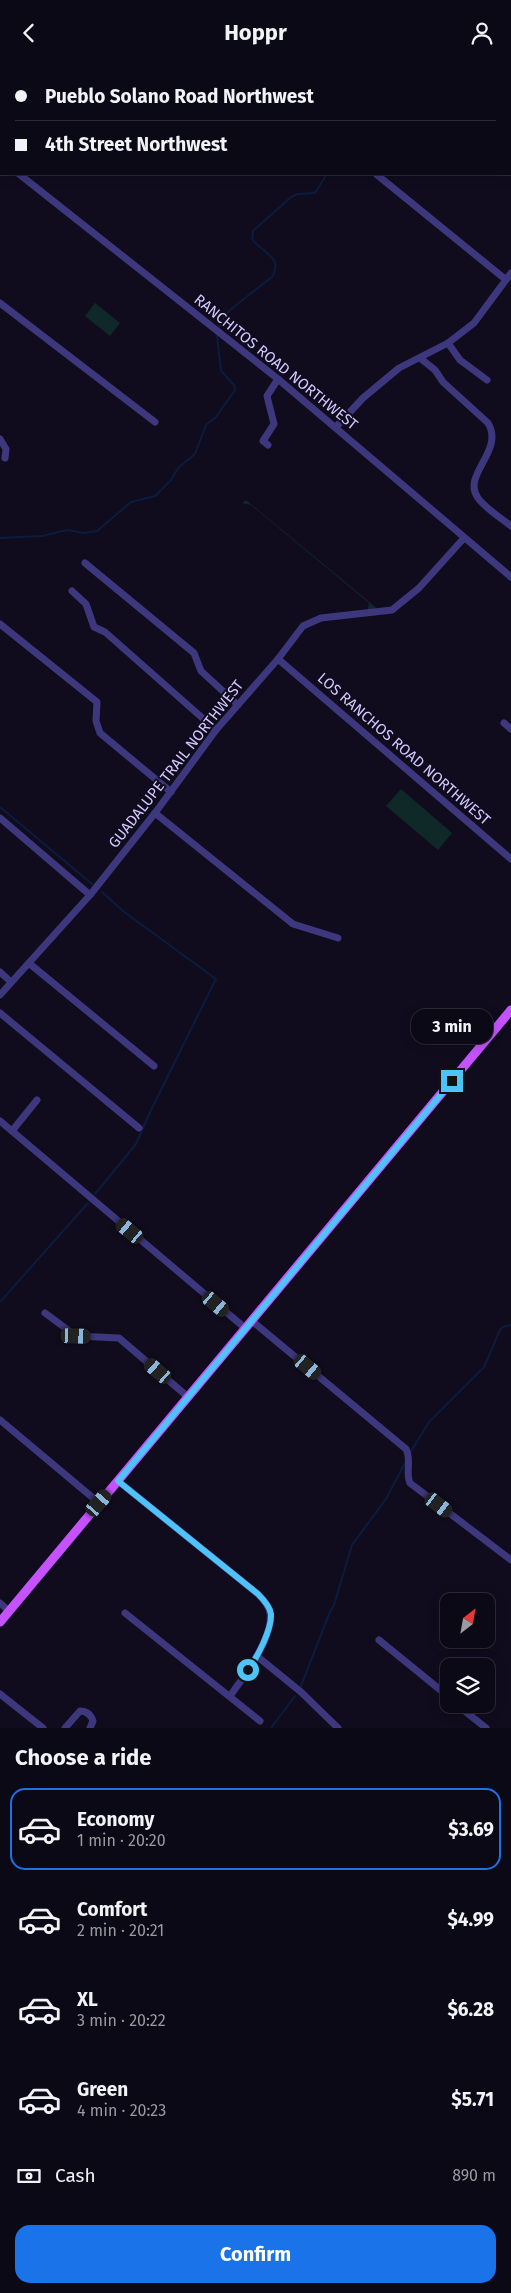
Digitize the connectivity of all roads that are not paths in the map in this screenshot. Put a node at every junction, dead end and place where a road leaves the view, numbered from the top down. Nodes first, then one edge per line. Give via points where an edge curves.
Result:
1 (20, 175) edge
2 (377, 175) edge
3 (511, 273) edge
4 (505, 279) junction
5 (0, 303) edge
6 (448, 343) junction
7 (420, 358) junction
8 (278, 379) junction
9 (487, 380) dead end
10 (155, 422) dead end
11 (336, 427) junction
12 (0, 439) edge
13 (268, 445) dead end
14 (5, 458) dead end
15 (511, 526) edge
16 (464, 538) junction
17 (85, 563) dead end
18 (511, 577) edge
19 (72, 591) dead end
20 (0, 624) edge
21 (278, 659) junction
22 (238, 705) junction
23 (504, 723) dead end
24 (511, 729) edge
25 (216, 730) junction
26 (171, 792) junction
27 (155, 813) junction
28 (0, 818) edge
29 (511, 859) edge
30 (90, 895) junction
31 (338, 938) dead end
32 (30, 963) junction
33 (0, 972) edge
34 (11, 982) junction
35 (0, 995) edge
36 (511, 1010) edge
37 (0, 1013) edge
38 (154, 1066) dead end
39 (37, 1100) dead end
40 (0, 1121) edge
41 (139, 1128) dead end
42 (12, 1131) junction
43 (45, 1313) dead end
44 (252, 1321) junction
45 (245, 1328) junction
46 (188, 1397) junction
47 (0, 1420) edge
48 (118, 1481) junction
49 (99, 1503) junction
50 (511, 1560) edge
51 (0, 1603) edge
52 (9, 1611) junction
53 (125, 1613) dead end
54 (0, 1622) edge
55 (379, 1640) dead end
56 (258, 1657) junction
57 (440, 1690) edge
58 (0, 1694) edge
59 (230, 1696) junction
60 (467, 1713) edge
61 (260, 1721) dead end
62 (43, 1728) edge
63 (65, 1728) edge
64 (90, 1728) edge
65 (338, 1728) edge
66 (486, 1728) edge

1 - 8 street, RANCHITOS ROAD NORTHWEST
2 - 4 street
3 - 4 street
4 - 6 street via 474,323
5 - 10 street
6 - 7 street
6 - 9 street via 460,360
7 - 11 street via 399,368
7 - 15 street via 493,431 492,444 476,478 475,492 478,499
8 - 11 street, RANCHITOS ROAD NORTHWEST
8 - 13 street via 267,396 274,424 263,441
11 - 16 street, RANCHITOS ROAD NORTHWEST
12 - 14 street via 4,443
16 - 18 street, RANCHITOS ROAD NORTHWEST
16 - 21 street, GUADALUPE TRAIL NORTHWEST via 419,588 392,610 321,618 303,626
17 - 22 street via 194,653 202,671
19 - 25 street via 86,604 94,627 105,633
20 - 26 street via 97,702 96,721 100,733
21 - 22 street, GUADALUPE TRAIL NORTHWEST
21 - 29 street, LOS RANCHOS ROAD NORTHWEST
22 - 25 street, GUADALUPE TRAIL NORTHWEST
23 - 24 street
25 - 26 street, GUADALUPE TRAIL NORTHWEST
26 - 27 street, GUADALUPE TRAIL NORTHWEST
27 - 30 street, GUADALUPE TRAIL NORTHWEST
27 - 31 street via 293,923
28 - 30 street
30 - 32 street, GUADALUPE TRAIL NORTHWEST
32 - 34 street, GUADALUPE TRAIL NORTHWEST
32 - 38 street
33 - 34 street
34 - 35 street, GUADALUPE TRAIL NORTHWEST
36 - 44 main road
37 - 41 street
39 - 42 street
40 - 42 street
42 - 45 street
43 - 46 street via 76,1336 119,1338
44 - 45 main road
44 - 50 street via 406,1449 410,1460 407,1477 410,1483
45 - 46 main road
46 - 48 main road
47 - 49 street
48 - 49 main road
48 - 56 street via 263,1599 271,1614
49 - 52 main road
51 - 52 street
52 - 54 main road
53 - 59 street
55 - 57 street
56 - 59 street
56 - 65 street
58 - 62 street
59 - 61 street
60 - 66 street
63 - 64 street via 80,1711 92,1717

